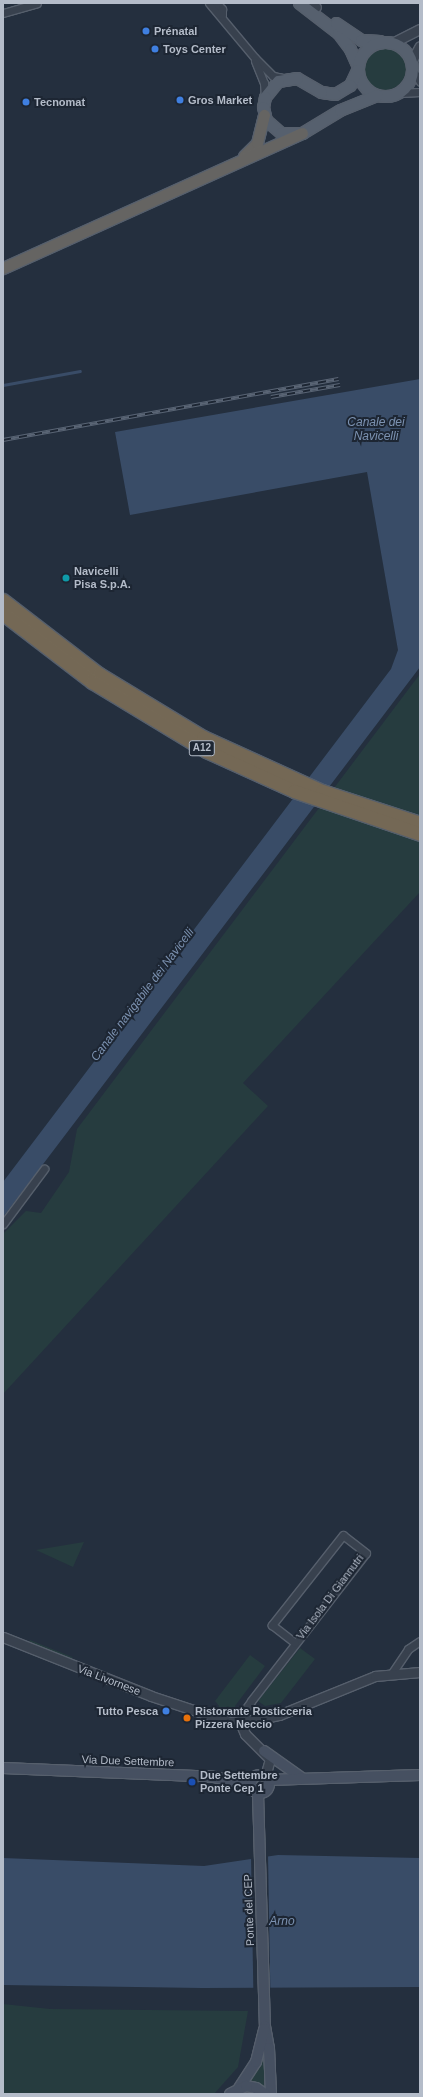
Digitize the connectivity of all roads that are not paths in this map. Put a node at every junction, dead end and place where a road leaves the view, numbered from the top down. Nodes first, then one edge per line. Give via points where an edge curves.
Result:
1 (37, 3) edge
2 (209, 3) edge
3 (217, 3) edge
4 (299, 3) edge
5 (302, 3) edge
6 (312, 6) edge
7 (3, 13) edge
8 (222, 15) junction
9 (420, 29) edge
10 (388, 42) junction
11 (420, 46) edge
12 (255, 58) junction
13 (412, 66) junction
14 (357, 68) junction
15 (287, 78) junction
16 (420, 82) edge
17 (420, 92) edge
18 (399, 93) junction
19 (377, 96) junction
20 (265, 97) junction
21 (264, 115) junction
22 (302, 133) junction
23 (236, 163) junction
24 (3, 268) edge
25 (3, 600) edge
26 (3, 614) edge
27 (420, 823) edge
28 (420, 834) edge
29 (44, 1169) dead end
30 (3, 1224) edge
31 (3, 1637) edge
32 (420, 1641) edge
33 (295, 1643) junction
34 (420, 1672) edge
35 (392, 1673) junction
36 (240, 1722) junction
37 (264, 1751) junction
38 (3, 1768) edge
39 (420, 1775) edge
40 (302, 1778) junction
41 (267, 1779) junction
42 (251, 1785) junction
43 (258, 1793) junction
44 (265, 2026) junction
45 (239, 2088) junction
46 (230, 2094) edge
47 (265, 2094) edge
48 (271, 2094) edge

1 - 7 street
2 - 8 street
3 - 8 street via 222,9
4 - 6 main road
5 - 6 street
6 - 10 main road via 354,36
6 - 14 main road via 341,37
8 - 12 street
9 - 10 street
10 - 13 main road via 404,50
10 - 14 main road via 366,49
11 - 13 street
12 - 15 street via 273,76
12 - 20 street via 264,83
13 - 16 street
13 - 18 main road via 409,83
14 - 15 main road via 350,85 335,94 321,92 297,78
14 - 19 main road via 364,87
15 - 20 main road via 274,84
17 - 18 street
18 - 19 main road
19 - 22 main road via 340,110
20 - 21 main road
21 - 22 main road via 269,125 281,133
21 - 23 highway via 257,143
22 - 23 highway
23 - 24 highway
25 - 27 highway, A12 via 99,674 204,737 322,791
26 - 28 highway, A12 via 67,665 119,701 206,751 294,791
29 - 30 street
31 - 36 street, Via Livornese via 178,1706 219,1720
32 - 35 street via 408,1649
33 - 33 street, Via Isola Di Giannutri via 272,1625 343,1535 366,1553
33 - 36 street, Via Isola Di Giannutri via 246,1707
34 - 35 street, Via Livornese
35 - 36 street, Via Livornese via 362,1680 279,1715
36 - 37 street via 246,1734
37 - 40 main road
37 - 41 street via 270,1761
38 - 42 main road, Via Due Settembre via 226,1778
39 - 40 main road
40 - 41 main road
41 - 42 main road via 255,1777
41 - 43 main road via 268,1789
42 - 43 main road
43 - 44 main road, Ponte del CEP
44 - 45 main road, Ponte del CEP via 256,2062
44 - 48 main road, Ponte del CEP via 269,2048
45 - 46 main road
45 - 47 main road via 251,2087

